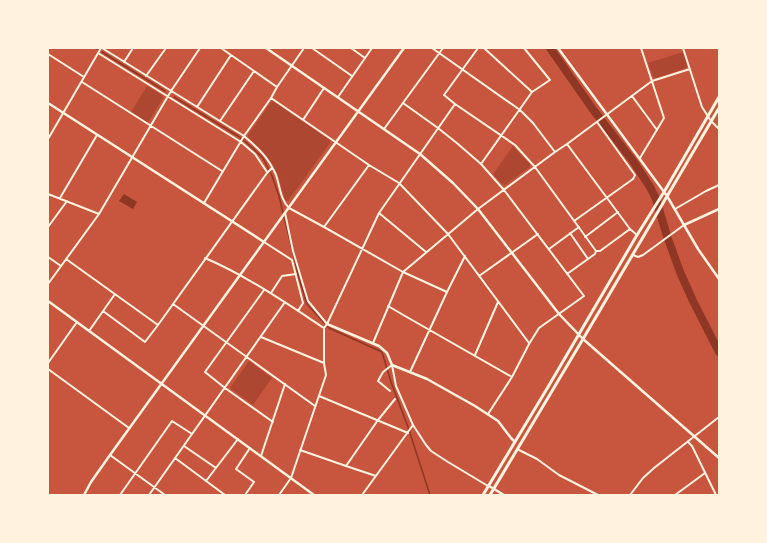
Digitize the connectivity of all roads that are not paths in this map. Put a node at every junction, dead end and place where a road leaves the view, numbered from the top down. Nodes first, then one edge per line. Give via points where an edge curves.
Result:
1 (102, 48) edge
2 (133, 48) edge
3 (166, 48) edge
4 (200, 48) edge
5 (221, 48) edge
6 (266, 48) edge
7 (304, 48) edge
8 (312, 48) edge
9 (351, 48) edge
10 (372, 48) edge
11 (404, 48) edge
12 (432, 48) edge
13 (443, 48) edge
14 (478, 48) edge
15 (484, 48) edge
16 (524, 48) edge
17 (558, 48) edge
18 (641, 48) edge
19 (683, 48) edge
20 (98, 53) junction
21 (439, 53) junction
22 (48, 54) edge
23 (231, 55) junction
24 (365, 58) junction
25 (124, 62) junction
26 (292, 66) junction
27 (462, 69) junction
28 (690, 69) junction
29 (254, 71) junction
30 (146, 76) junction
31 (352, 76) junction
32 (84, 77) junction
33 (652, 81) junction
34 (82, 82) junction
35 (277, 87) junction
36 (324, 88) junction
37 (171, 91) junction
38 (532, 92) junction
39 (168, 96) junction
40 (632, 96) junction
41 (338, 97) junction
42 (719, 97) edge
43 (271, 98) junction
44 (48, 103) edge
45 (403, 103) junction
46 (455, 104) junction
47 (197, 107) junction
48 (719, 108) edge
49 (520, 110) junction
50 (359, 112) junction
51 (64, 113) junction
52 (606, 114) junction
53 (708, 116) junction
54 (303, 120) junction
55 (220, 121) junction
56 (711, 121) junction
57 (597, 122) junction
58 (150, 126) junction
59 (438, 128) junction
60 (384, 129) junction
61 (719, 129) edge
62 (657, 130) junction
63 (97, 135) junction
64 (244, 136) junction
65 (502, 136) junction
66 (48, 139) edge
67 (241, 142) junction
68 (336, 142) junction
69 (568, 144) junction
70 (555, 152) junction
71 (420, 154) junction
72 (132, 157) junction
73 (640, 158) junction
74 (481, 164) junction
75 (369, 165) junction
76 (535, 167) junction
77 (272, 168) junction
78 (223, 172) junction
79 (267, 173) junction
80 (399, 183) junction
81 (719, 185) edge
82 (504, 190) junction
83 (664, 192) junction
84 (48, 194) edge
85 (667, 196) junction
86 (607, 197) junction
87 (60, 198) junction
88 (67, 201) junction
89 (204, 204) junction
90 (288, 208) junction
91 (478, 209) junction
92 (675, 209) junction
93 (719, 209) edge
94 (618, 212) junction
95 (285, 213) junction
96 (379, 213) junction
97 (99, 214) junction
98 (232, 221) junction
99 (574, 221) junction
100 (684, 224) junction
101 (48, 226) edge
102 (324, 227) junction
103 (578, 227) junction
104 (630, 228) junction
105 (570, 233) junction
106 (448, 234) junction
107 (538, 234) junction
108 (637, 235) junction
109 (585, 237) junction
110 (264, 242) junction
111 (362, 248) junction
112 (549, 249) junction
113 (596, 251) junction
114 (426, 252) junction
115 (512, 253) junction
116 (632, 255) junction
117 (465, 256) junction
118 (48, 257) edge
119 (205, 258) junction
120 (588, 258) junction
121 (66, 259) junction
122 (61, 266) junction
123 (403, 272) junction
124 (296, 274) junction
125 (567, 274) junction
126 (718, 274) edge
127 (240, 275) junction
128 (479, 276) junction
129 (719, 279) edge
130 (48, 284) edge
131 (264, 290) junction
132 (447, 292) junction
133 (270, 293) junction
134 (115, 294) junction
135 (48, 301) edge
136 (285, 302) junction
137 (498, 302) junction
138 (173, 304) junction
139 (388, 306) junction
140 (103, 311) junction
141 (298, 311) junction
142 (559, 314) junction
143 (77, 322) junction
144 (327, 324) junction
145 (158, 325) junction
146 (204, 326) junction
147 (324, 328) junction
148 (429, 330) junction
149 (89, 331) junction
150 (579, 333) junction
151 (261, 337) junction
152 (584, 339) junction
153 (227, 342) junction
154 (372, 343) junction
155 (529, 344) junction
156 (475, 355) junction
157 (246, 357) junction
158 (48, 363) edge
159 (324, 363) junction
160 (392, 365) junction
161 (48, 369) edge
162 (410, 372) junction
163 (512, 377) junction
164 (162, 384) junction
165 (285, 384) junction
166 (225, 388) junction
167 (390, 391) dead end
168 (318, 396) junction
169 (395, 399) dead end
170 (315, 406) junction
171 (488, 414) junction
172 (205, 415) junction
173 (719, 418) edge
174 (378, 420) junction
175 (273, 422) junction
176 (413, 425) junction
177 (129, 428) junction
178 (408, 433) junction
179 (192, 434) junction
180 (695, 436) junction
181 (238, 439) junction
182 (515, 442) junction
183 (688, 442) junction
184 (184, 446) junction
185 (250, 448) junction
186 (517, 449) junction
187 (300, 450) junction
188 (110, 455) junction
189 (261, 456) junction
190 (175, 458) junction
191 (719, 458) edge
192 (346, 466) junction
193 (216, 468) junction
194 (135, 473) junction
195 (705, 473) junction
196 (376, 476) junction
197 (291, 478) junction
198 (206, 481) junction
199 (489, 486) junction
200 (154, 487) junction
201 (493, 489) junction
202 (84, 495) edge
203 (120, 495) edge
204 (149, 495) edge
205 (165, 495) edge
206 (225, 495) edge
207 (245, 495) edge
208 (279, 495) edge
209 (314, 495) edge
210 (362, 495) edge
211 (483, 495) edge
212 (490, 495) edge
213 (504, 495) edge
214 (598, 495) edge
215 (630, 495) edge
216 (675, 495) edge
217 (716, 495) edge

1 - 20 street
1 - 25 street
2 - 25 street
3 - 30 street
4 - 37 street
5 - 23 street
6 - 26 street
7 - 26 street
8 - 31 street
9 - 24 street
10 - 24 street
11 - 50 street
12 - 21 street
13 - 21 street
14 - 27 street
15 - 38 street
16 - 38 street via 550,80
17 - 52 street
18 - 33 street
19 - 28 street
20 - 32 street
20 - 39 street
21 - 27 street
21 - 45 street
22 - 32 street
23 - 29 street
23 - 47 street
24 - 31 street
25 - 30 street
26 - 35 street
26 - 36 street
27 - 46 street via 444,95
27 - 49 street
28 - 33 street
28 - 53 street via 702,107
29 - 35 street
29 - 55 street
30 - 37 street
31 - 41 street
32 - 34 street
33 - 40 street
33 - 62 street via 664,118
34 - 51 street
34 - 58 street
35 - 43 street
36 - 41 street
36 - 54 street
37 - 39 street
37 - 47 street
38 - 49 street
39 - 58 street
39 - 67 street
40 - 52 street
40 - 62 street
41 - 50 street
42 - 53 highway
43 - 54 street
43 - 64 street
44 - 51 street
45 - 59 street
45 - 60 street
46 - 59 street
46 - 65 street
47 - 55 street
48 - 56 highway
49 - 65 street
49 - 70 street
50 - 60 street
50 - 68 street
51 - 63 street
51 - 66 street
52 - 57 street
52 - 73 street
53 - 56 street
53 - 83 highway
54 - 68 street
55 - 64 street
56 - 61 street
56 - 85 highway
57 - 69 street
57 - 86 street via 635,175
58 - 72 street
58 - 78 street
59 - 71 street
59 - 74 street
60 - 71 street
62 - 73 street
63 - 72 street
63 - 87 street
64 - 67 street
64 - 77 street via 266,156
65 - 74 street
65 - 76 street via 516,145
67 - 78 street
67 - 79 street via 256,154
68 - 75 street
68 - 90 street
69 - 70 street
69 - 86 street
70 - 76 street
71 - 80 street
71 - 91 street via 453,182
72 - 89 street
72 - 97 street
73 - 83 street
74 - 82 street
75 - 80 street
75 - 102 street
76 - 82 street
76 - 99 street
77 - 79 street
77 - 90 street
78 - 89 street
79 - 98 street
80 - 96 street
80 - 106 street
81 - 92 street
82 - 91 street
82 - 107 street
83 - 85 street
83 - 108 highway
84 - 87 street
85 - 92 street
85 - 116 highway
86 - 94 street
86 - 99 street
87 - 88 street
88 - 97 street
88 - 101 street
89 - 98 street
90 - 95 street
90 - 102 street
91 - 106 street
91 - 115 street
92 - 100 street
93 - 100 street
94 - 104 street
94 - 109 street
95 - 110 street
95 - 144 street via 308,301
96 - 111 street
96 - 114 street
97 - 121 street
98 - 110 street
98 - 119 street
99 - 103 street
100 - 116 street via 643,255
100 - 126 street via 698,249
102 - 111 street
103 - 105 street
103 - 109 street
104 - 108 street
104 - 113 street via 600,251
105 - 112 street
105 - 120 street
106 - 114 street
106 - 117 street
107 - 112 street
107 - 115 street
108 - 150 highway
109 - 113 street
110 - 124 street via 292,260
110 - 127 street
111 - 123 street
111 - 144 street
112 - 125 street
113 - 120 street
114 - 123 street
115 - 128 street
115 - 142 street
116 - 152 highway
117 - 128 street
117 - 132 street
118 - 122 street
119 - 127 street
119 - 138 street
120 - 125 street
121 - 122 street
121 - 134 street
122 - 130 street
123 - 132 street
123 - 139 street
124 - 133 street via 282,276
124 - 141 street via 303,303
125 - 142 street via 584,296
126 - 129 street
127 - 131 street
127 - 146 street
128 - 137 street
131 - 133 street
131 - 153 street
132 - 148 street
133 - 136 street
134 - 140 street
134 - 145 street
135 - 143 street
136 - 141 street
136 - 151 street
137 - 155 street
137 - 156 street
138 - 145 street
138 - 146 street
139 - 148 street
139 - 154 street
140 - 145 street via 145,342
140 - 149 street
141 - 147 street
142 - 150 street
142 - 155 street via 539,328
143 - 149 street
143 - 158 street
144 - 147 street
144 - 154 street
146 - 153 street
146 - 164 street
147 - 159 street
148 - 156 street
148 - 162 street
149 - 164 street
150 - 152 street
150 - 182 highway
151 - 157 street
151 - 159 street
152 - 180 street
152 - 186 highway
153 - 157 street
153 - 166 street via 205,372
154 - 160 street via 387,353
155 - 163 street
156 - 163 street
157 - 165 street
157 - 166 street
159 - 168 street via 326,375
160 - 162 street
160 - 167 street via 383,372 378,381
160 - 176 street via 396,386
161 - 177 street
162 - 171 street
163 - 171 street
164 - 172 street
164 - 177 street
165 - 170 street
165 - 175 street
166 - 172 street
166 - 175 street
168 - 170 street
168 - 174 street
169 - 174 street
170 - 187 street
171 - 182 street via 498,421
172 - 179 street
172 - 181 street
173 - 180 street
174 - 178 street
174 - 192 street
175 - 189 street
176 - 178 street
176 - 199 street via 431,451
177 - 188 street
178 - 196 street
179 - 184 street
179 - 194 street via 172,421
180 - 183 street
180 - 191 street
181 - 185 street
181 - 193 street
182 - 199 highway
183 - 195 street
183 - 215 street via 643,478
184 - 190 street
184 - 193 street
185 - 189 street
185 - 207 street via 236,469 254,482
186 - 201 highway
186 - 214 street
187 - 192 street
187 - 197 street
188 - 194 street
188 - 202 street
189 - 197 street
190 - 198 street
190 - 200 street
192 - 196 street
193 - 198 street
194 - 200 street
194 - 203 street
195 - 216 street
195 - 217 street
196 - 210 street
197 - 208 street
197 - 209 street
198 - 206 street
199 - 201 street
199 - 211 highway
200 - 204 street
200 - 205 street
201 - 212 highway
201 - 213 street

